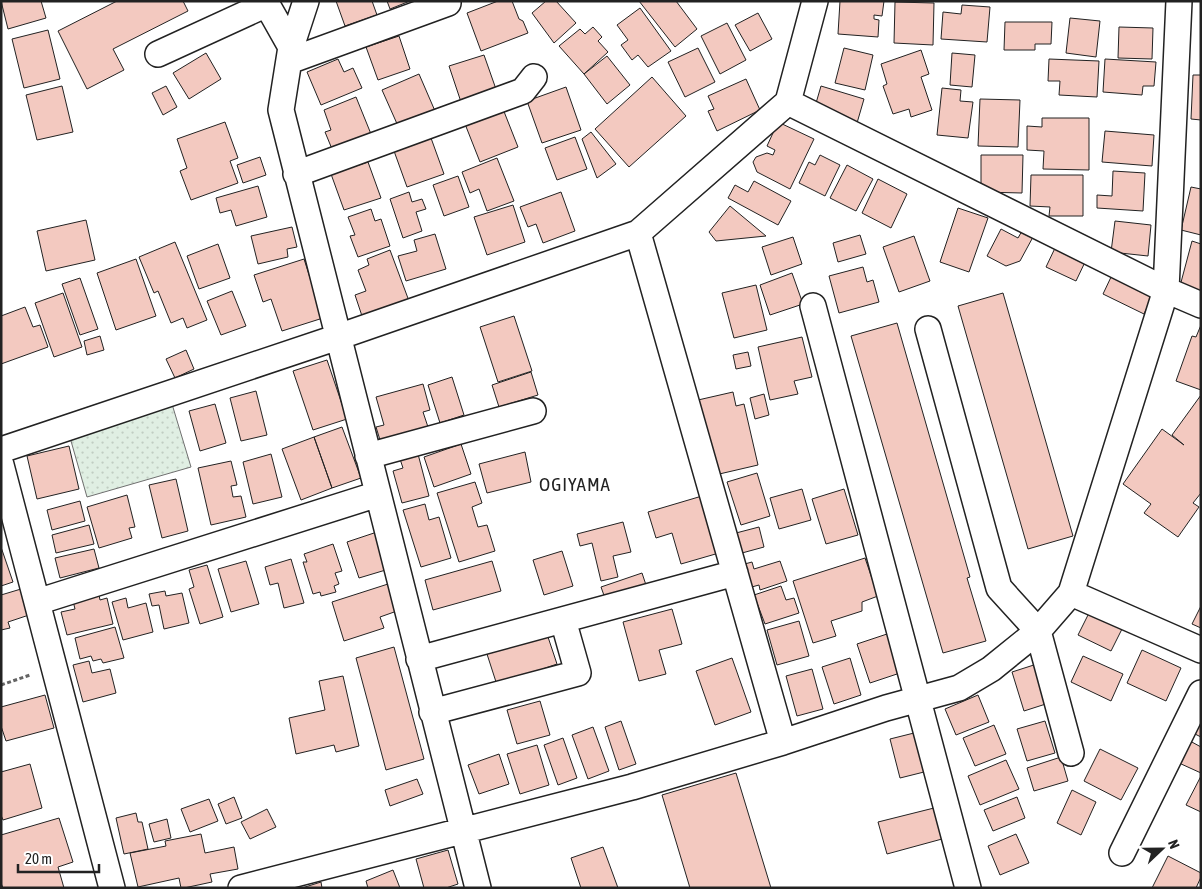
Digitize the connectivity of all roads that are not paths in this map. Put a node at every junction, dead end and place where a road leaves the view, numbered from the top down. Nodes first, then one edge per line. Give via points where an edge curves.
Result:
1 (306, 1) edge
2 (815, 1) edge
3 (1179, 1) edge
4 (266, 2) edge
5 (448, 3) dead end
6 (158, 54) dead end
7 (290, 54) junction
8 (534, 78) dead end
9 (788, 102) junction
10 (296, 174) junction
11 (638, 232) junction
12 (1166, 290) junction
13 (1201, 305) edge
14 (812, 306) dead end
15 (928, 329) dead end
16 (338, 337) junction
17 (533, 411) dead end
18 (1, 450) edge
19 (368, 456) junction
20 (1, 465) edge
21 (378, 494) junction
22 (7, 509) edge
23 (735, 572) junction
24 (1071, 593) junction
25 (37, 602) junction
26 (562, 620) junction
27 (1038, 631) junction
28 (1201, 650) edge
29 (419, 659) junction
30 (1201, 693) edge
31 (918, 700) junction
32 (432, 712) junction
33 (783, 742) junction
34 (1071, 753) dead end
35 (462, 830) junction
36 (1122, 853) dead end
37 (112, 888) edge
38 (241, 888) edge
39 (478, 888) edge
40 (968, 888) edge

1 - 7 street
2 - 9 street
3 - 12 street
4 - 6 street
4 - 7 street
5 - 7 street
7 - 10 street via 280,110
8 - 10 street via 523,91
9 - 11 street
9 - 12 street
10 - 16 street
11 - 16 street
11 - 23 street
12 - 13 street
12 - 24 street
14 - 31 street
15 - 27 street via 1000,588
16 - 18 street
16 - 19 street
17 - 19 street
19 - 21 street
20 - 22 street
21 - 25 street
21 - 29 street
22 - 25 street
23 - 26 street
23 - 33 street
24 - 27 street
24 - 28 street
25 - 37 street
26 - 29 street
26 - 32 street via 578,673
27 - 31 street via 991,669 958,688
27 - 34 street
29 - 32 street
30 - 36 street
31 - 33 street
31 - 40 street
32 - 35 street
33 - 35 street via 632,787
35 - 38 street
35 - 39 street

